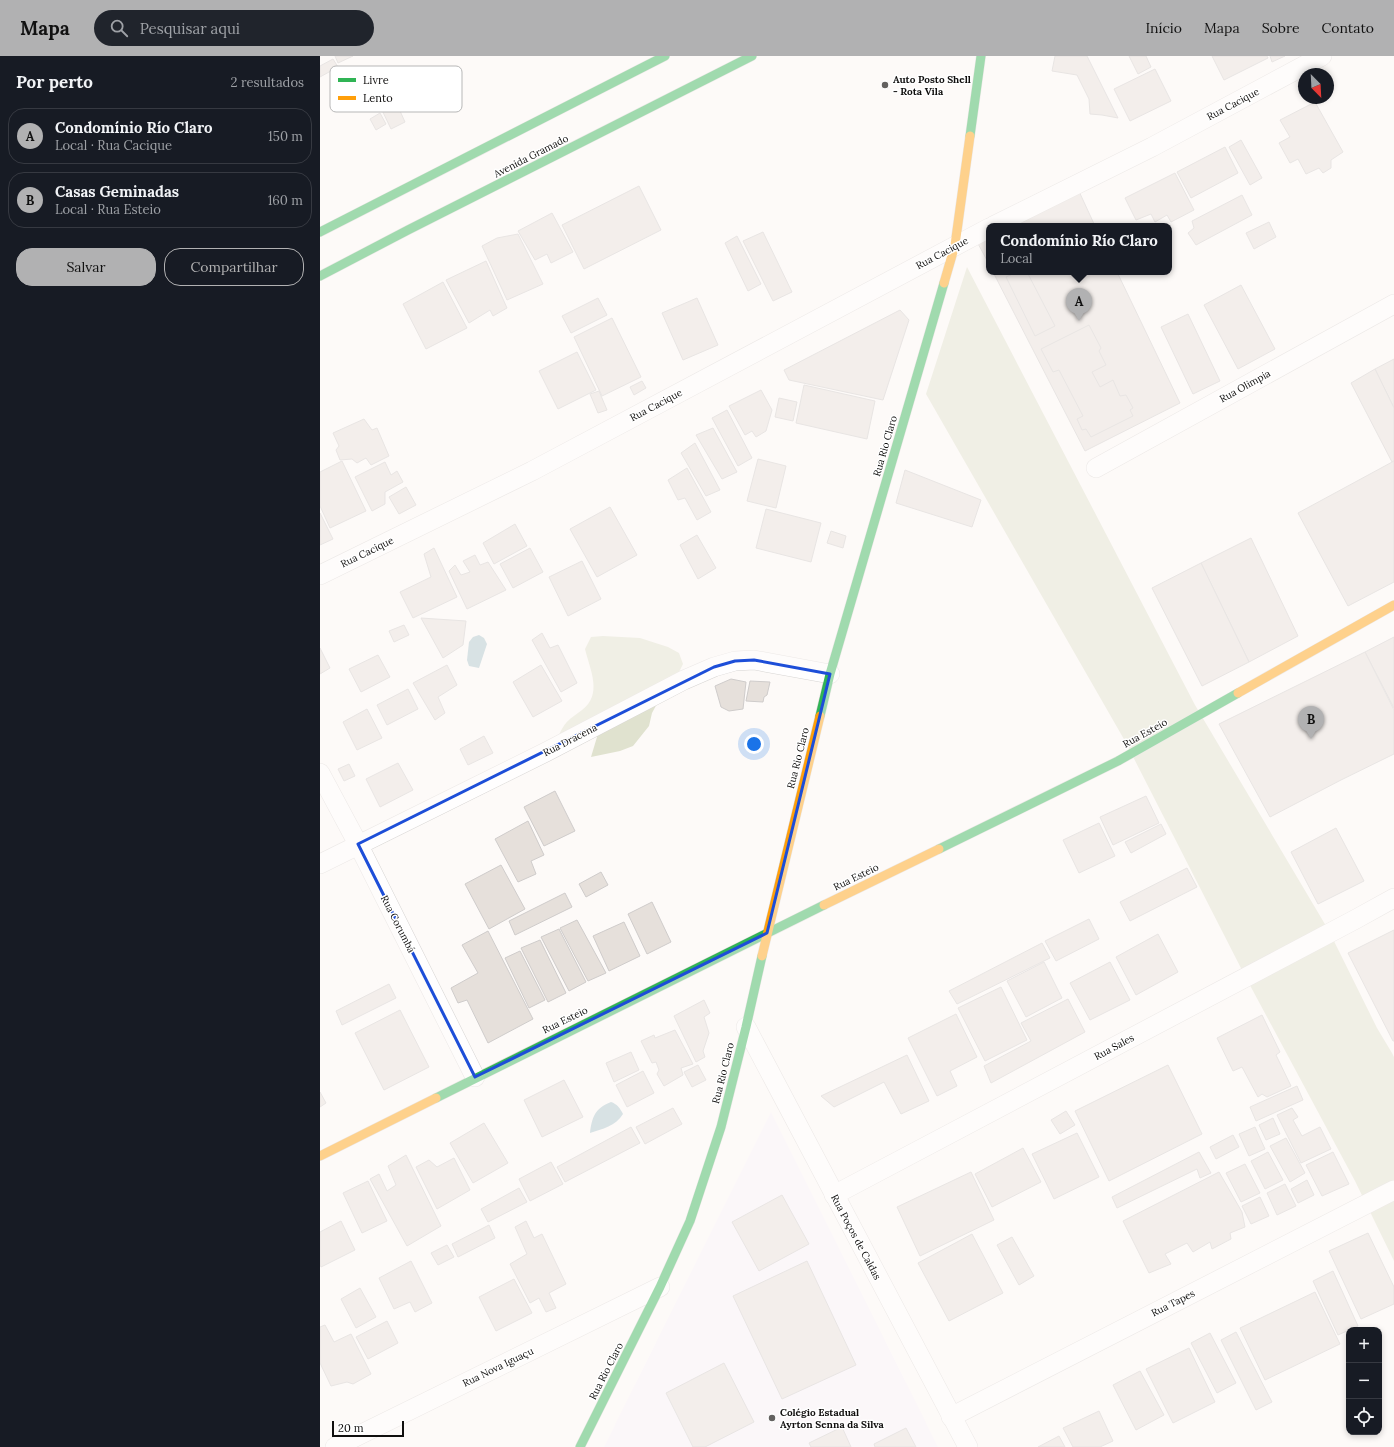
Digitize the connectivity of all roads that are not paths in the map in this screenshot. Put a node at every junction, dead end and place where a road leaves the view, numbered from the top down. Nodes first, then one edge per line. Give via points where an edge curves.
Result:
1 (665, 56) edge
2 (752, 56) edge
3 (981, 56) edge
4 (1322, 56) edge
5 (999, 223) edge
6 (986, 230) edge
7 (320, 232) edge
8 (955, 245) junction
9 (320, 276) edge
10 (1394, 304) edge
11 (1096, 468) dead end
12 (320, 575) edge
13 (1394, 605) edge
14 (830, 674) junction
15 (320, 773) edge
16 (358, 844) junction
17 (320, 864) edge
18 (1394, 898) edge
19 (767, 933) junction
20 (746, 1027) junction
21 (475, 1077) junction
22 (320, 1156) edge
23 (1394, 1190) edge
24 (834, 1195) junction
25 (660, 1287) junction
26 (952, 1417) junction
27 (335, 1447) edge
28 (580, 1447) edge
29 (968, 1447) edge

1 - 7 street
2 - 9 street, Avenida Gramado
3 - 8 street, Rua Rio Claro
4 - 5 street, Rua Cacique via 1152,147
6 - 8 street, Rua Cacique
8 - 12 street, Rua Cacique via 532,470
8 - 14 street, Rua Rio Claro
10 - 11 street, Rua Olimpia
13 - 19 street, Rua Esteio via 1118,761
14 - 16 street, Rua Dracena via 754,660 735,661 714,667
14 - 19 street, Rua Rio Claro
15 - 16 street, Rua Corumbá
16 - 17 street, Rua Dracena
16 - 21 street, Rua Corumbá
18 - 24 street, Rua Sales
19 - 20 street, Rua Rio Claro
19 - 21 street, Rua Esteio
20 - 24 street, Rua Poços de Caldas
20 - 25 street, Rua Rio Claro via 716,1141 690,1221
21 - 22 street, Rua Esteio
23 - 26 street, Rua Tapes
24 - 26 street, Rua Poços de Caldas
25 - 27 street, Rua Nova Iguaçu
25 - 28 street, Rua Rio Claro
26 - 29 street, Rua Poços de Caldas

